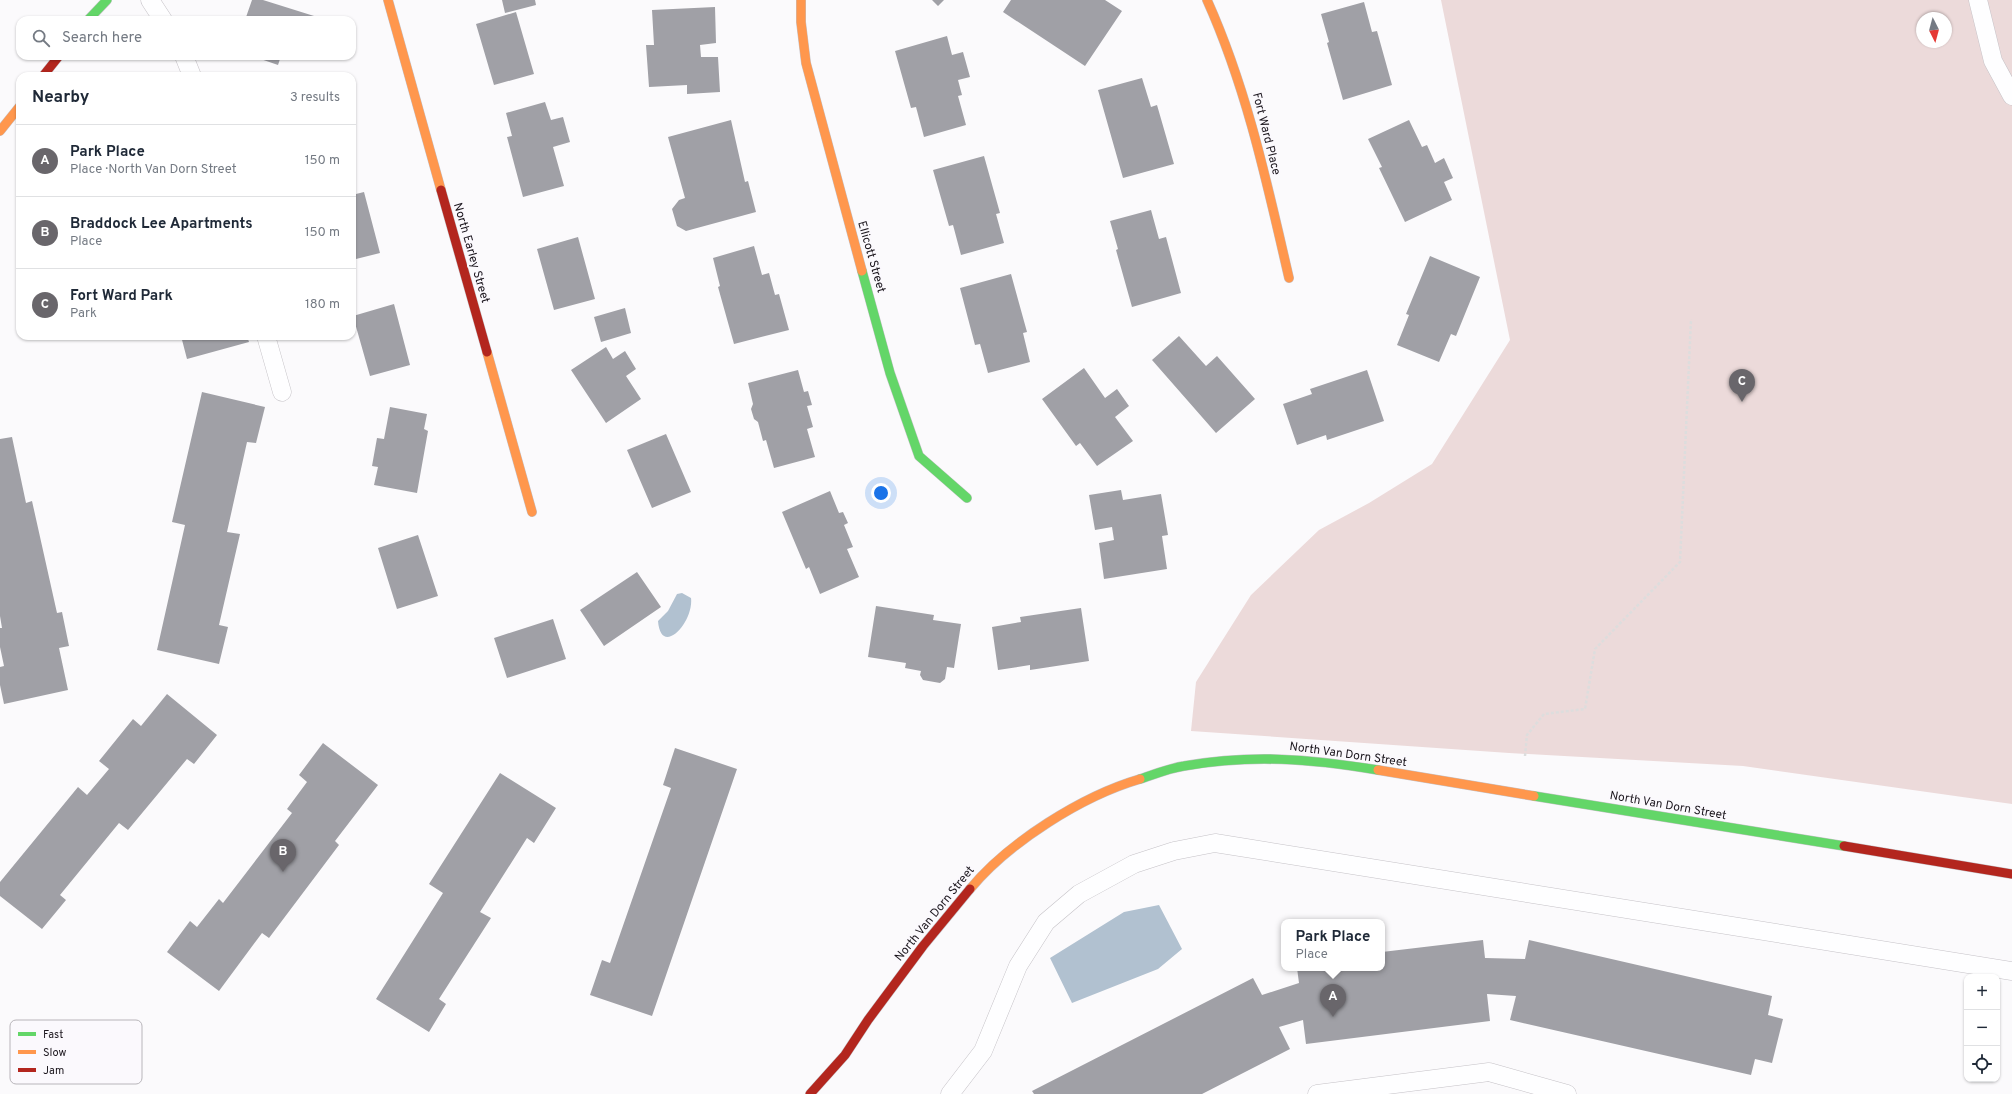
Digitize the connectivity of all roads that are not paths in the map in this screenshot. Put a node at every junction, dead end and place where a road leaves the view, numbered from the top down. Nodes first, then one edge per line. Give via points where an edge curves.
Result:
1 (107, 0) edge
2 (150, 0) edge
3 (388, 0) edge
4 (801, 0) edge
5 (1207, 0) edge
6 (1978, 0) edge
7 (92, 16) edge
8 (160, 16) edge
9 (56, 60) edge
10 (186, 60) edge
11 (46, 72) edge
12 (190, 72) edge
13 (2012, 96) edge
14 (16, 111) edge
15 (0, 131) edge
16 (1289, 278) dead end
17 (267, 340) edge
18 (282, 392) dead end
19 (967, 498) dead end
20 (532, 512) dead end
21 (2012, 874) edge
22 (2012, 971) edge
23 (819, 1091) edge
24 (950, 1094) edge
25 (1317, 1094) edge
26 (1567, 1094) edge

1 - 7 street
2 - 8 lane
3 - 20 street, North Earley Street
4 - 19 street, Ellicott Street via 806,63 890,373 919,456
5 - 16 street, Fort Ward Place via 1222,29 1249,108
6 - 13 lane via 1993,62
9 - 11 street
10 - 12 lane
14 - 15 street
17 - 18 lane
21 - 23 street, North Van Dorn Street via 1335,763 1253,758 1183,766 1126,783 1097,795 1035,831 980,876 923,946
22 - 24 lane via 1215,843 1174,851 1134,864 1079,894 1046,922 1018,966 983,1051
25 - 26 lane via 1489,1072

